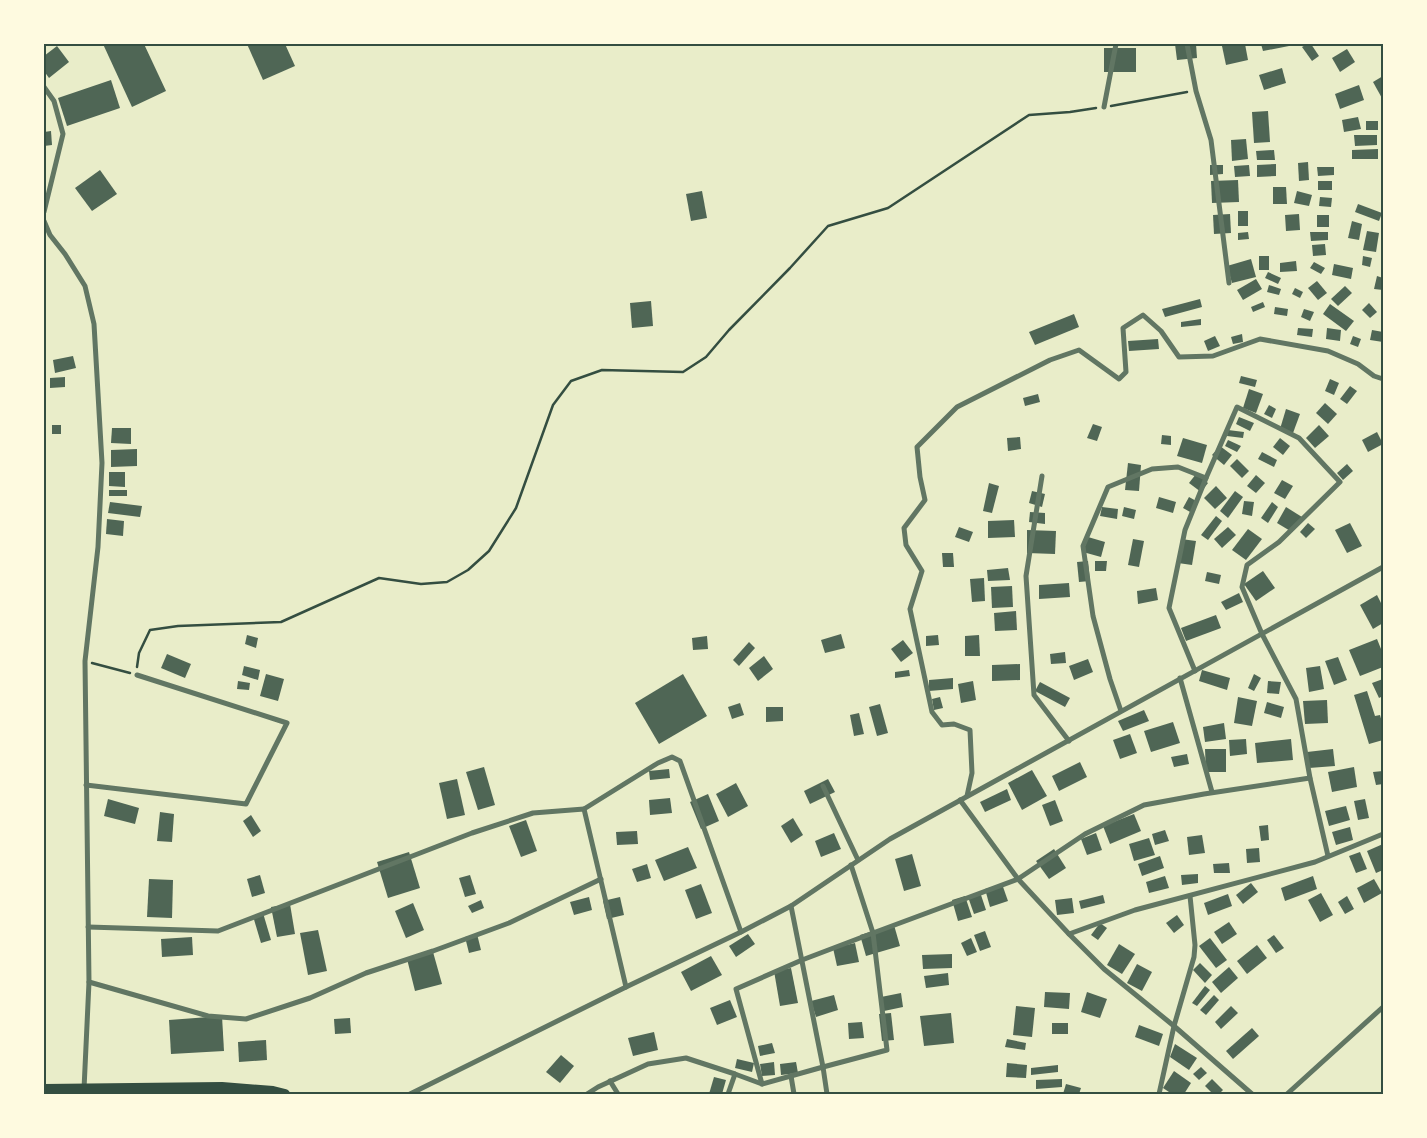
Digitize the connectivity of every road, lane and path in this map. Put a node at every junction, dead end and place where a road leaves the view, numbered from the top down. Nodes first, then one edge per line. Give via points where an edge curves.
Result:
1 (1116, 44) edge
2 (1188, 44) edge
3 (44, 87) edge
4 (1196, 91) junction
5 (1104, 107) junction
6 (44, 212) edge
7 (44, 221) edge
8 (1229, 283) dead end
9 (1383, 379) edge
10 (1042, 476) dead end
11 (1206, 478) junction
12 (1383, 566) edge
13 (1262, 634) junction
14 (85, 661) junction
15 (1194, 670) junction
16 (137, 675) junction
17 (1180, 678) junction
18 (1121, 712) junction
19 (1069, 741) junction
20 (1310, 778) junction
21 (86, 786) junction
22 (822, 786) dead end
23 (1212, 792) junction
24 (967, 796) junction
25 (960, 800) junction
26 (584, 809) junction
27 (1383, 834) edge
28 (1328, 856) junction
29 (858, 860) junction
30 (851, 865) junction
31 (600, 879) junction
32 (1018, 879) junction
33 (1190, 896) junction
34 (791, 906) junction
35 (88, 926) junction
36 (742, 932) junction
37 (873, 933) junction
38 (1069, 934) junction
39 (802, 960) junction
40 (89, 982) junction
41 (626, 987) junction
42 (1383, 1007) edge
43 (1174, 1026) junction
44 (823, 1067) junction
45 (735, 1074) junction
46 (790, 1076) junction
47 (610, 1081) junction
48 (762, 1084) junction
49 (84, 1088) junction
50 (44, 1089) edge
51 (285, 1094) edge
52 (410, 1094) edge
53 (587, 1094) edge
54 (618, 1094) edge
55 (728, 1094) edge
56 (794, 1094) edge
57 (827, 1094) edge
58 (1159, 1094) edge
59 (1252, 1094) edge
60 (1287, 1094) edge

1 - 5 street
2 - 4 street
3 - 6 street via 54,101 63,134
4 - 5 path
4 - 8 street via 1211,140
5 - 16 path via 1029,115 888,208 828,226 706,357 683,372 602,370 571,381 553,405 516,508 489,551 461,574 447,582 421,584 379,578 281,622 150,630 139,653
7 - 14 street via 85,286 94,324 102,463 98,547
9 - 24 street via 1328,351 1260,339 1213,356 1179,357 1161,331 1143,315 1123,328 1126,372 1119,379 1079,350 957,407 917,447 924,500 904,528 906,545 922,571 910,609 932,712 942,725 954,724 970,730 972,773
10 - 19 street via 1026,576 1034,695
11 - 13 street via 1237,407 1299,438 1340,482 1279,542 1247,565 1242,587
11 - 15 street via 1185,530 1169,608
11 - 18 street via 1178,467 1152,469 1108,487 1084,546 1093,616
12 - 13 street
13 - 15 street
13 - 20 street via 1296,700
14 - 16 path
14 - 21 street
15 - 17 street
16 - 21 street via 287,723 246,804
17 - 18 street
17 - 23 street
18 - 19 street
19 - 24 street
20 - 23 street
20 - 28 street
21 - 35 street
22 - 29 street
23 - 32 street via 1144,805 1085,834
24 - 25 street
25 - 29 street
25 - 32 street
26 - 31 street
26 - 35 street via 533,813 472,832 218,930
26 - 36 street via 658,763 672,757 680,762
27 - 28 street
28 - 33 street
29 - 30 street
30 - 34 street
30 - 37 street
31 - 40 street via 509,923 246,1019 208,1016
31 - 41 street
32 - 37 street
32 - 38 street
33 - 38 street via 1135,910
33 - 43 street via 1195,945 1191,972
34 - 36 street
34 - 39 street
35 - 40 street
36 - 41 street
37 - 39 street
37 - 44 street via 887,1050
38 - 43 street via 1104,969
39 - 44 street
39 - 48 street via 736,989
40 - 49 street
41 - 52 street
42 - 60 street
43 - 58 street
43 - 59 street
44 - 46 street
44 - 57 street
45 - 47 street via 686,1058 648,1064
45 - 48 street
45 - 55 street
46 - 48 street
46 - 56 street
47 - 53 street
47 - 54 street
49 - 50 main road
49 - 51 main road via 222,1087

